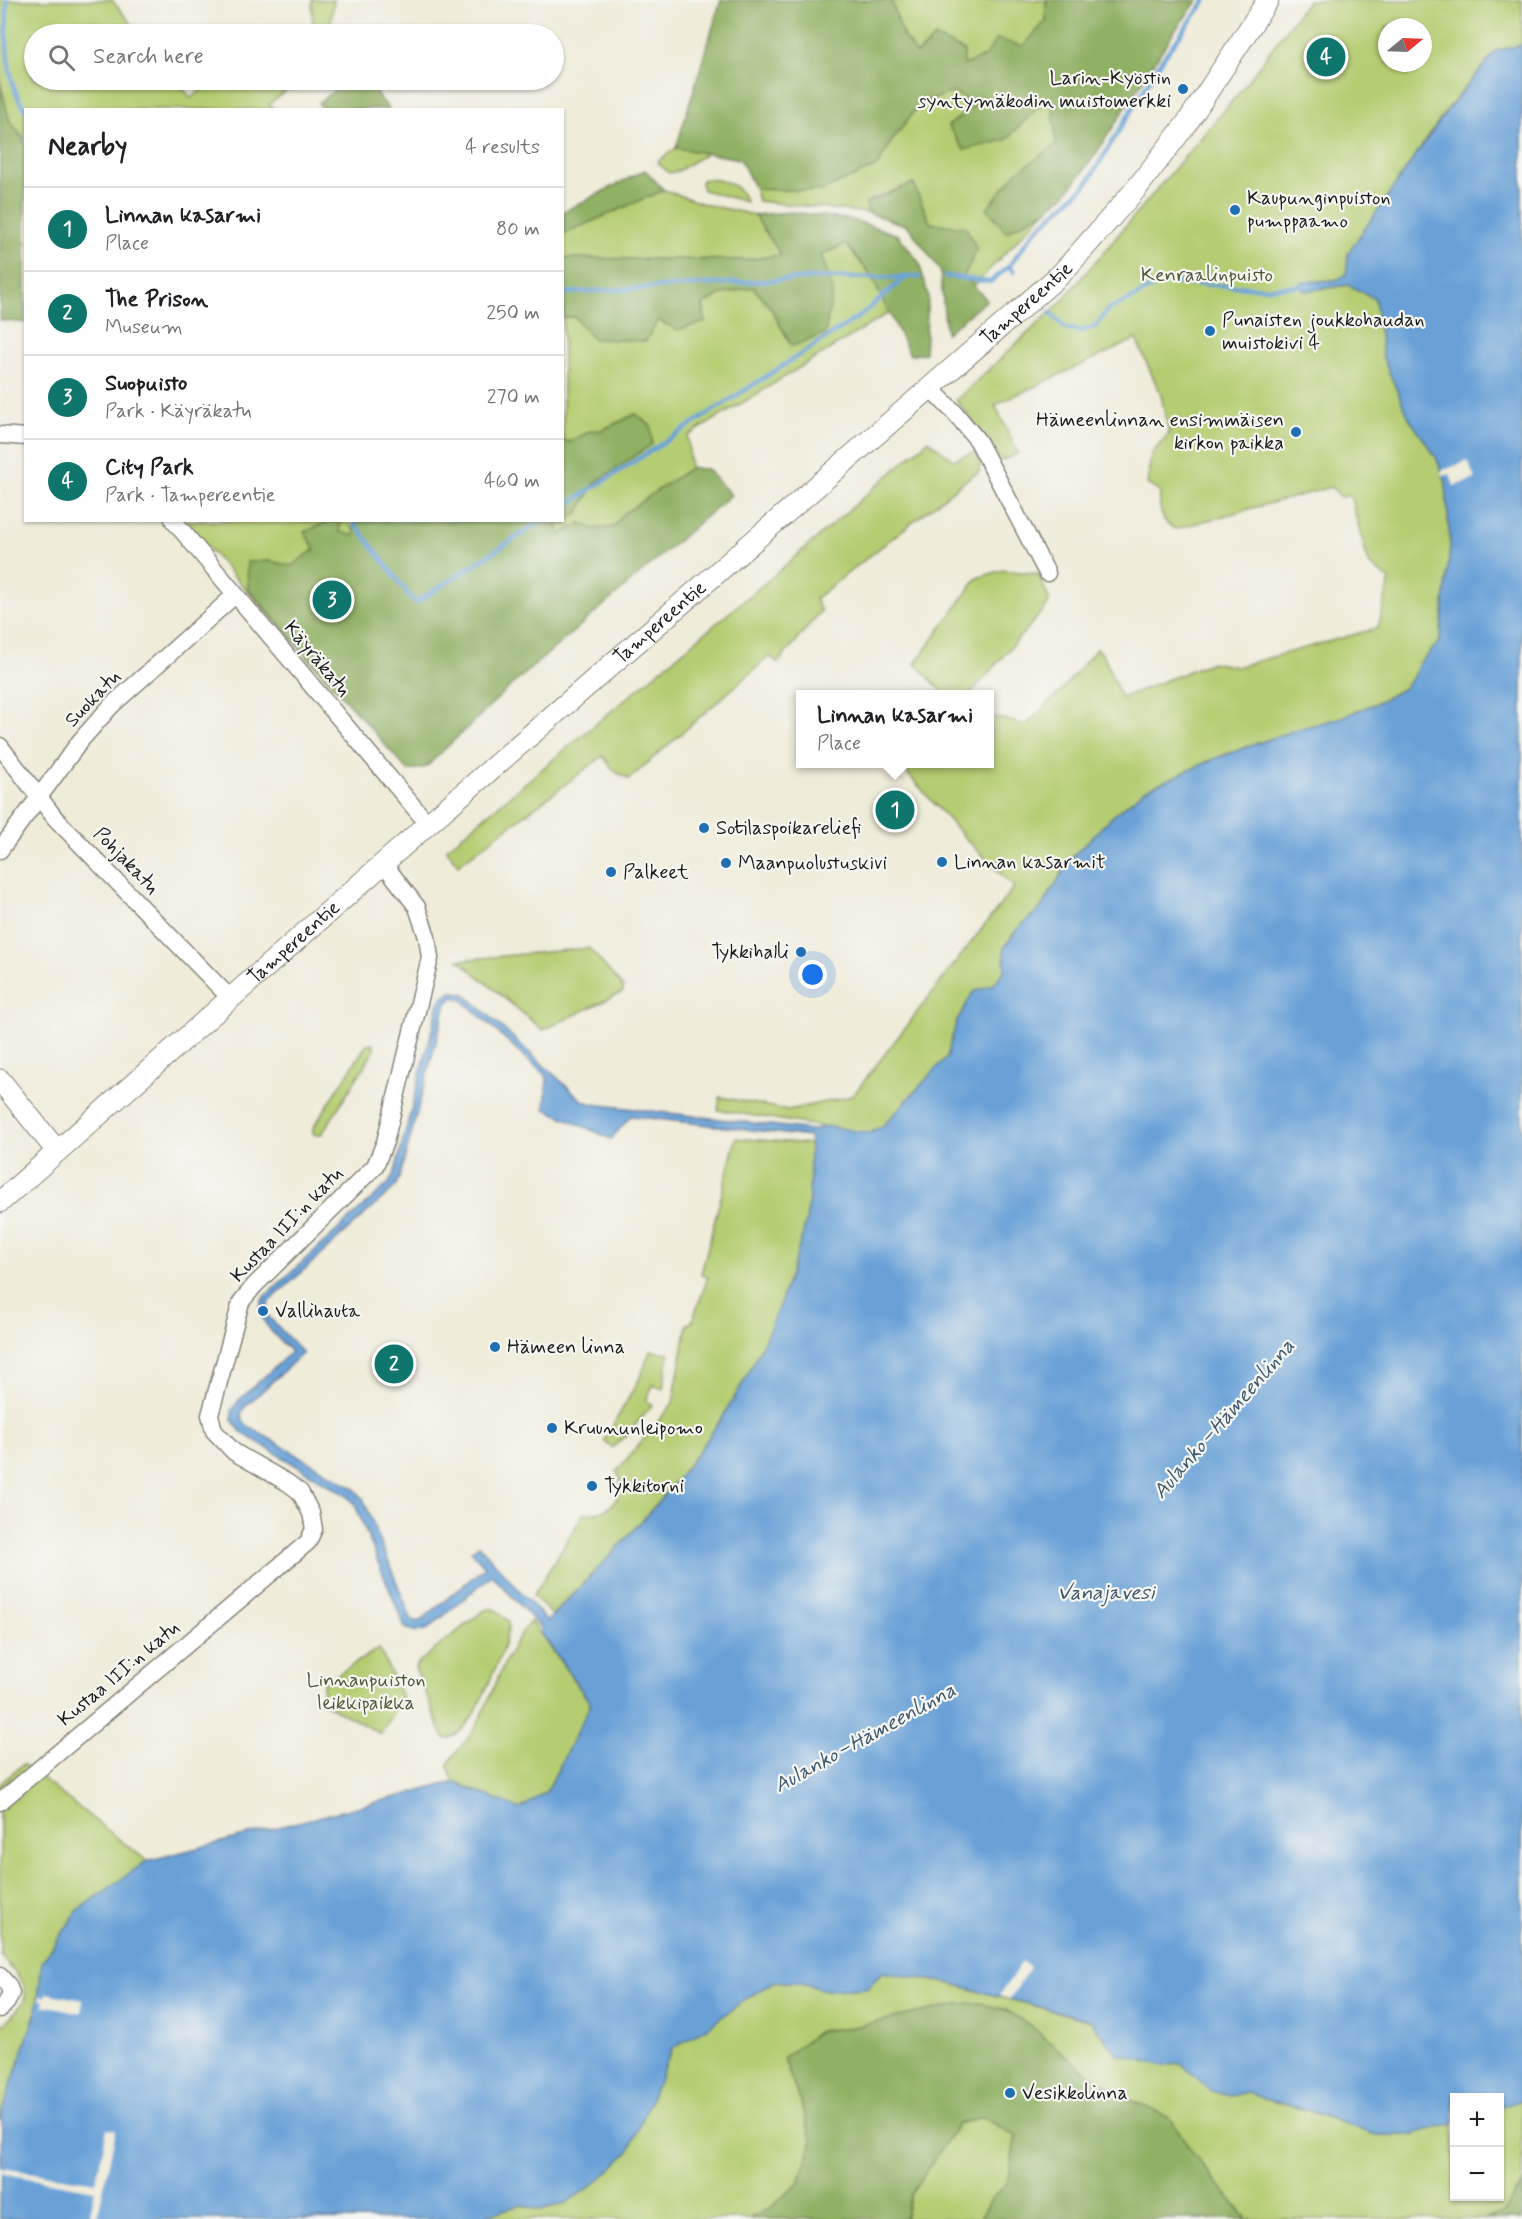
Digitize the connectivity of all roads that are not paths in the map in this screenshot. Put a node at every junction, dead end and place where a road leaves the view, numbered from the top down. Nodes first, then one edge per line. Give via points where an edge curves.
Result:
1 (1268, 0) edge
2 (930, 388) junction
3 (0, 435) edge
4 (24, 437) edge
5 (174, 522) edge
6 (1047, 573) dead end
7 (235, 595) junction
8 (0, 746) edge
9 (39, 799) junction
10 (428, 824) junction
11 (0, 850) edge
12 (384, 864) junction
13 (230, 998) junction
14 (0, 1080) edge
15 (57, 1151) junction
16 (0, 1202) edge
17 (0, 1802) edge
18 (0, 1976) edge
19 (5, 2003) edge

1 - 2 main road, Tampereentie via 1187,123 1136,189 1062,273
2 - 6 street via 978,441
2 - 10 main road, Tampereentie
3 - 4 street
5 - 7 street, Käyräkatu
7 - 9 street, Suokatu via 111,706
7 - 10 street, Käyräkatu
8 - 9 street, Pohjakatu
9 - 11 street, Suokatu
9 - 13 street, Pohjakatu
10 - 12 main road, Tampereentie
12 - 13 main road, Tampereentie
12 - 17 street, Kustaa III:n katu via 417,907 430,958 385,1142 375,1166 241,1302 210,1415 214,1431 234,1452 300,1492 314,1529 308,1542
13 - 15 main road, Tampereentie
14 - 15 main road
15 - 16 main road, Tampereentie
18 - 19 street via 10,1989

